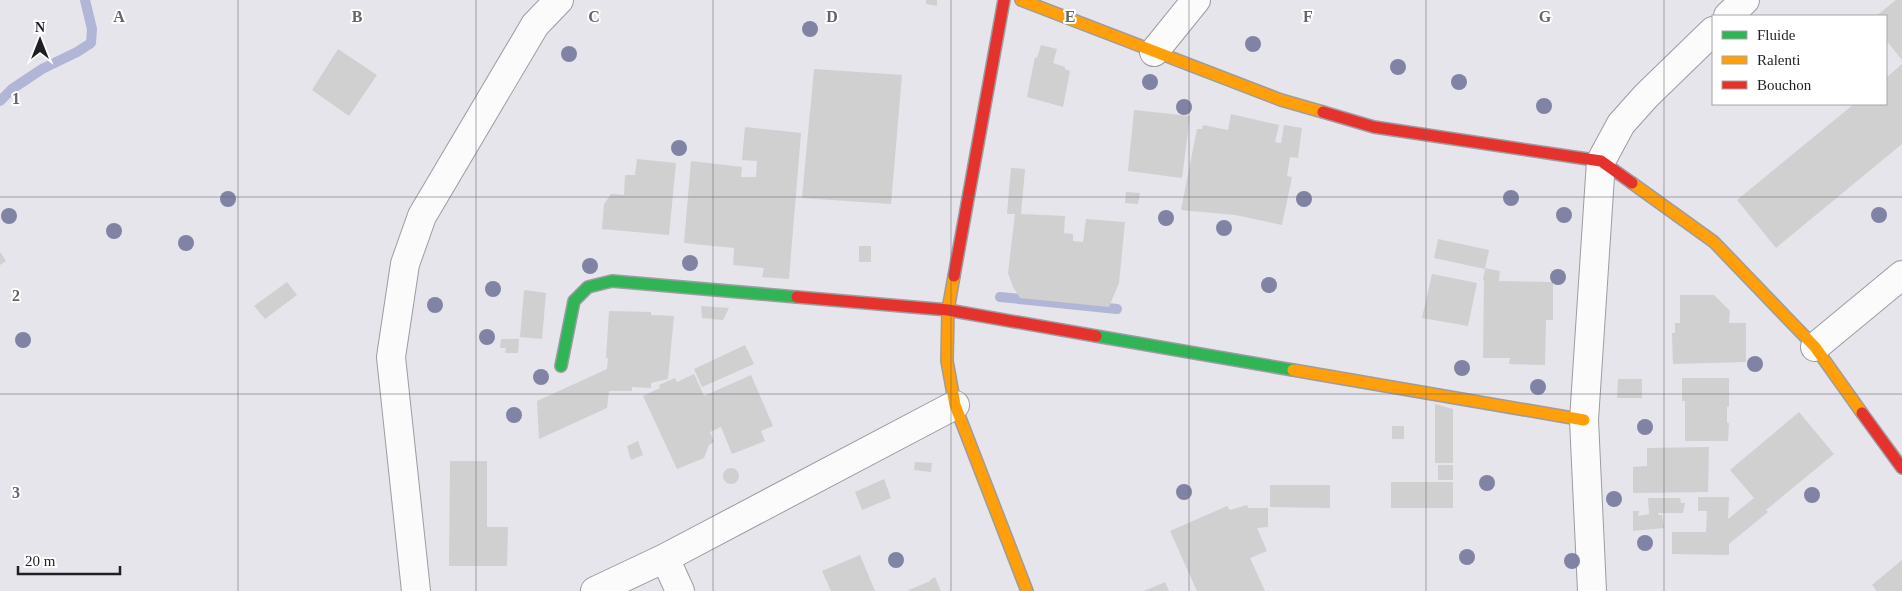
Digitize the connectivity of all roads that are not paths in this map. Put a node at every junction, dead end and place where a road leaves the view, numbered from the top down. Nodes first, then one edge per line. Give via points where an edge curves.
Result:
1 (559, 0) edge
2 (1004, 0) edge
3 (1021, 0) edge
4 (1196, 0) edge
5 (1745, 0) edge
6 (1729, 15) edge
7 (1712, 32) edge
8 (1154, 52) junction
9 (1601, 161) junction
10 (1902, 275) edge
11 (948, 310) junction
12 (1815, 347) junction
13 (561, 366) dead end
14 (955, 405) junction
15 (1584, 420) junction
16 (1902, 468) edge
17 (665, 558) junction
18 (416, 591) edge
19 (595, 591) edge
20 (680, 591) edge
21 (1027, 591) edge
22 (1592, 591) edge

1 - 18 street via 535,25 422,216 404,264 391,357
2 - 11 street
3 - 8 street
4 - 8 street
5 - 6 street
7 - 9 street via 1621,124
8 - 9 street via 1281,100 1374,127
9 - 12 street via 1714,242
9 - 15 street
10 - 12 street
11 - 13 street via 612,281 588,287 574,300
11 - 14 street via 947,361
11 - 15 street
12 - 16 street
14 - 17 street
14 - 21 street
15 - 22 street
17 - 19 street
17 - 20 street

